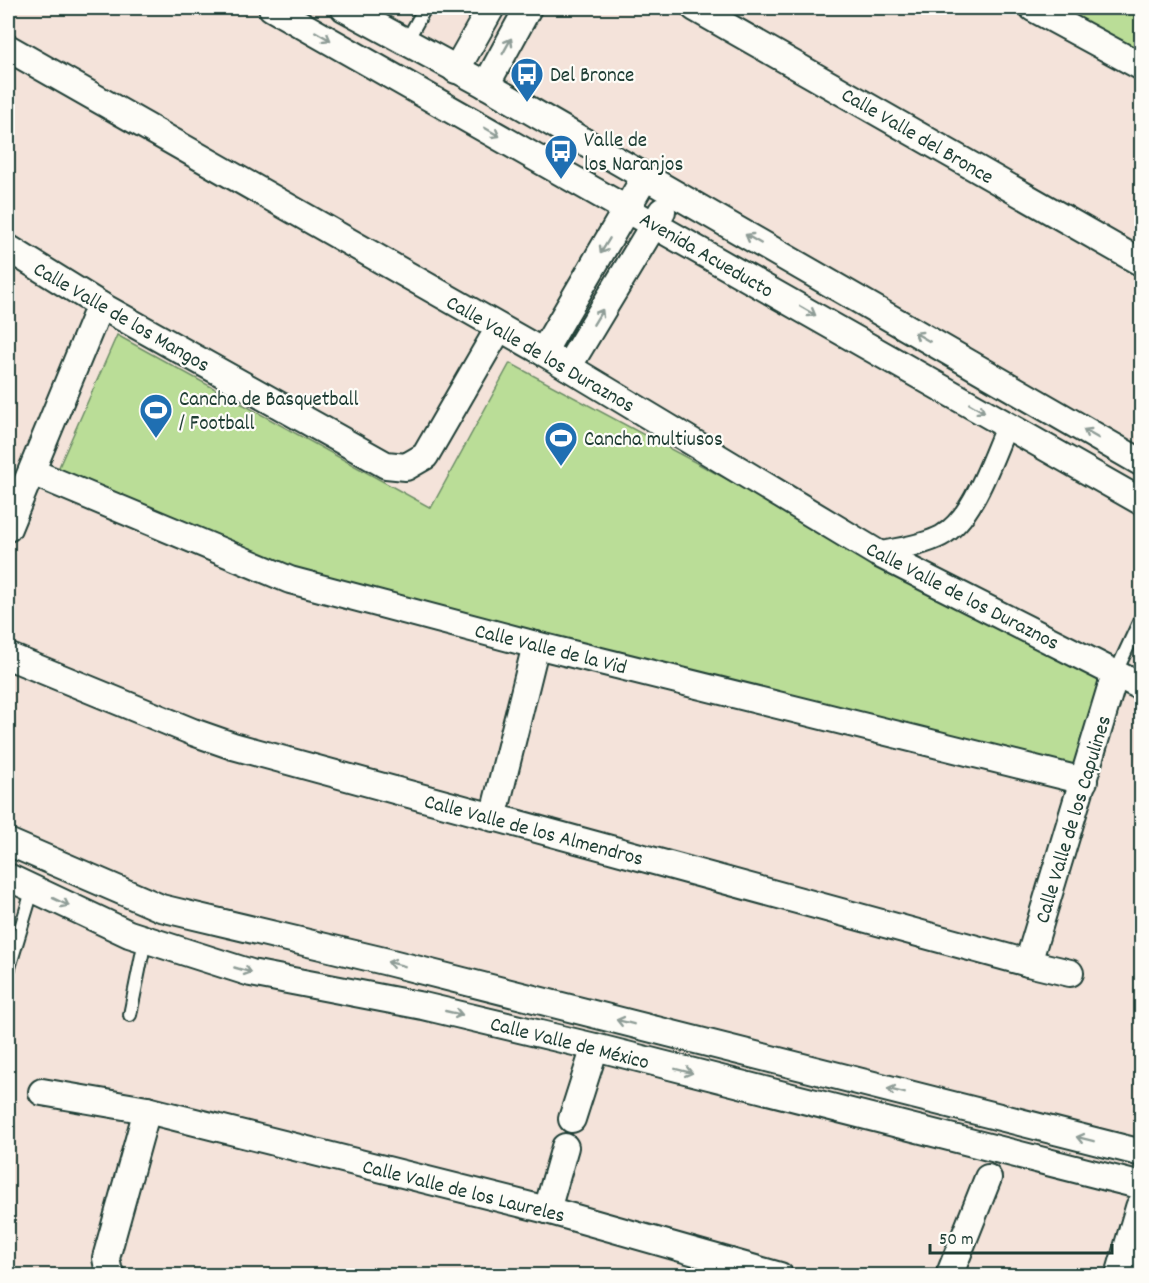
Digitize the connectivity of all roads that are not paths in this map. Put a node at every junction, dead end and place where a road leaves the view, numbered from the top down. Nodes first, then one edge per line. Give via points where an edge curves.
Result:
1 (272, 8) edge
2 (344, 8) edge
3 (425, 8) edge
4 (491, 8) edge
5 (528, 8) edge
6 (695, 8) edge
7 (1033, 8) edge
8 (406, 42) junction
9 (9, 54) edge
10 (1142, 67) edge
11 (456, 70) junction
12 (486, 85) junction
13 (645, 177) junction
14 (674, 194) junction
15 (628, 209) junction
16 (654, 223) junction
17 (8, 248) edge
18 (1142, 263) edge
19 (100, 305) junction
20 (499, 328) junction
21 (543, 352) junction
22 (568, 368) junction
23 (1007, 425) junction
24 (1142, 463) edge
25 (32, 472) junction
26 (1142, 502) edge
27 (8, 528) edge
28 (877, 553) junction
29 (1142, 616) edge
30 (536, 645) junction
31 (8, 656) edge
32 (1115, 674) junction
33 (1142, 687) edge
34 (1084, 781) junction
35 (494, 818) junction
36 (8, 842) edge
37 (8, 877) edge
38 (33, 888) junction
39 (145, 940) junction
40 (1028, 963) junction
41 (8, 971) edge
42 (432, 973) junction
43 (1070, 973) dead end
44 (423, 1006) junction
45 (129, 1015) dead end
46 (595, 1047) junction
47 (42, 1092) dead end
48 (147, 1110) junction
49 (572, 1119) dead end
50 (565, 1147) dead end
51 (1142, 1153) edge
52 (988, 1178) dead end
53 (1142, 1186) edge
54 (1142, 1208) edge
55 (546, 1210) junction
56 (109, 1267) edge
57 (780, 1275) edge
58 (949, 1275) edge
59 (1122, 1275) edge

1 -> 15 street, Avenida Acueducto
2 - 8 street, Avenida Acueducto
3 - 8 lane
4 - 11 street
12 -> 5 street
6 - 18 street, Calle Valle del Bronce
7 - 10 street
8 - 11 street, Avenida Acueducto
9 - 20 street, Calle Valle de los Duraznos
11 - 12 street, Avenida Acueducto
12 - 13 street, Avenida Acueducto
13 - 14 street, Avenida Acueducto
13 - 15 street
14 - 16 street
24 -> 14 street, Avenida Acueducto
15 - 16 street, Avenida Acueducto
15 -> 21 street
22 -> 16 street
16 -> 23 street, Avenida Acueducto
17 - 19 street, Calle Valle de los Mangos
19 - 20 street, Calle Valle de los Mangos via 386,465 406,467 425,456
19 - 25 street
20 - 21 street, Calle Valle de los Duraznos
21 - 22 street, Calle Valle de los Duraznos
22 - 28 street, Calle Valle de los Duraznos
23 - 26 street, Avenida Acueducto
23 - 28 street via 961,519 941,536
25 - 27 street
25 - 30 street, Calle Valle de la Vid via 290,580
28 - 32 street, Calle Valle de los Duraznos
29 - 32 lane
30 - 34 street, Calle Valle de la Vid
30 - 35 street
31 - 35 street, Calle Valle de los Almendros via 233,746
32 - 33 street, Calle Valle de los Duraznos
32 - 34 street, Calle Valle de los Capulines
34 - 40 street, Calle Valle de los Capulines
35 - 40 street, Calle Valle de los Almendros
42 -> 36 street, Calle Valle de México via 161,908
37 - 38 street, Calle Valle de México
38 -> 39 street, Calle Valle de México
38 - 41 lane
39 -> 44 street, Calle Valle de México via 251,973
39 - 45 lane
40 - 43 street, Calle Valle de los Almendros
42 - 44 street
51 -> 42 street, Calle Valle de México
44 -> 46 street, Calle Valle de México
46 - 49 street
46 -> 53 street, Calle Valle de México
47 - 48 street, Calle Valle de los Laureles
48 - 55 street, Calle Valle de los Laureles
48 - 56 street
50 - 55 street
52 - 58 street
54 - 59 street
55 - 57 street, Calle Valle de los Laureles

